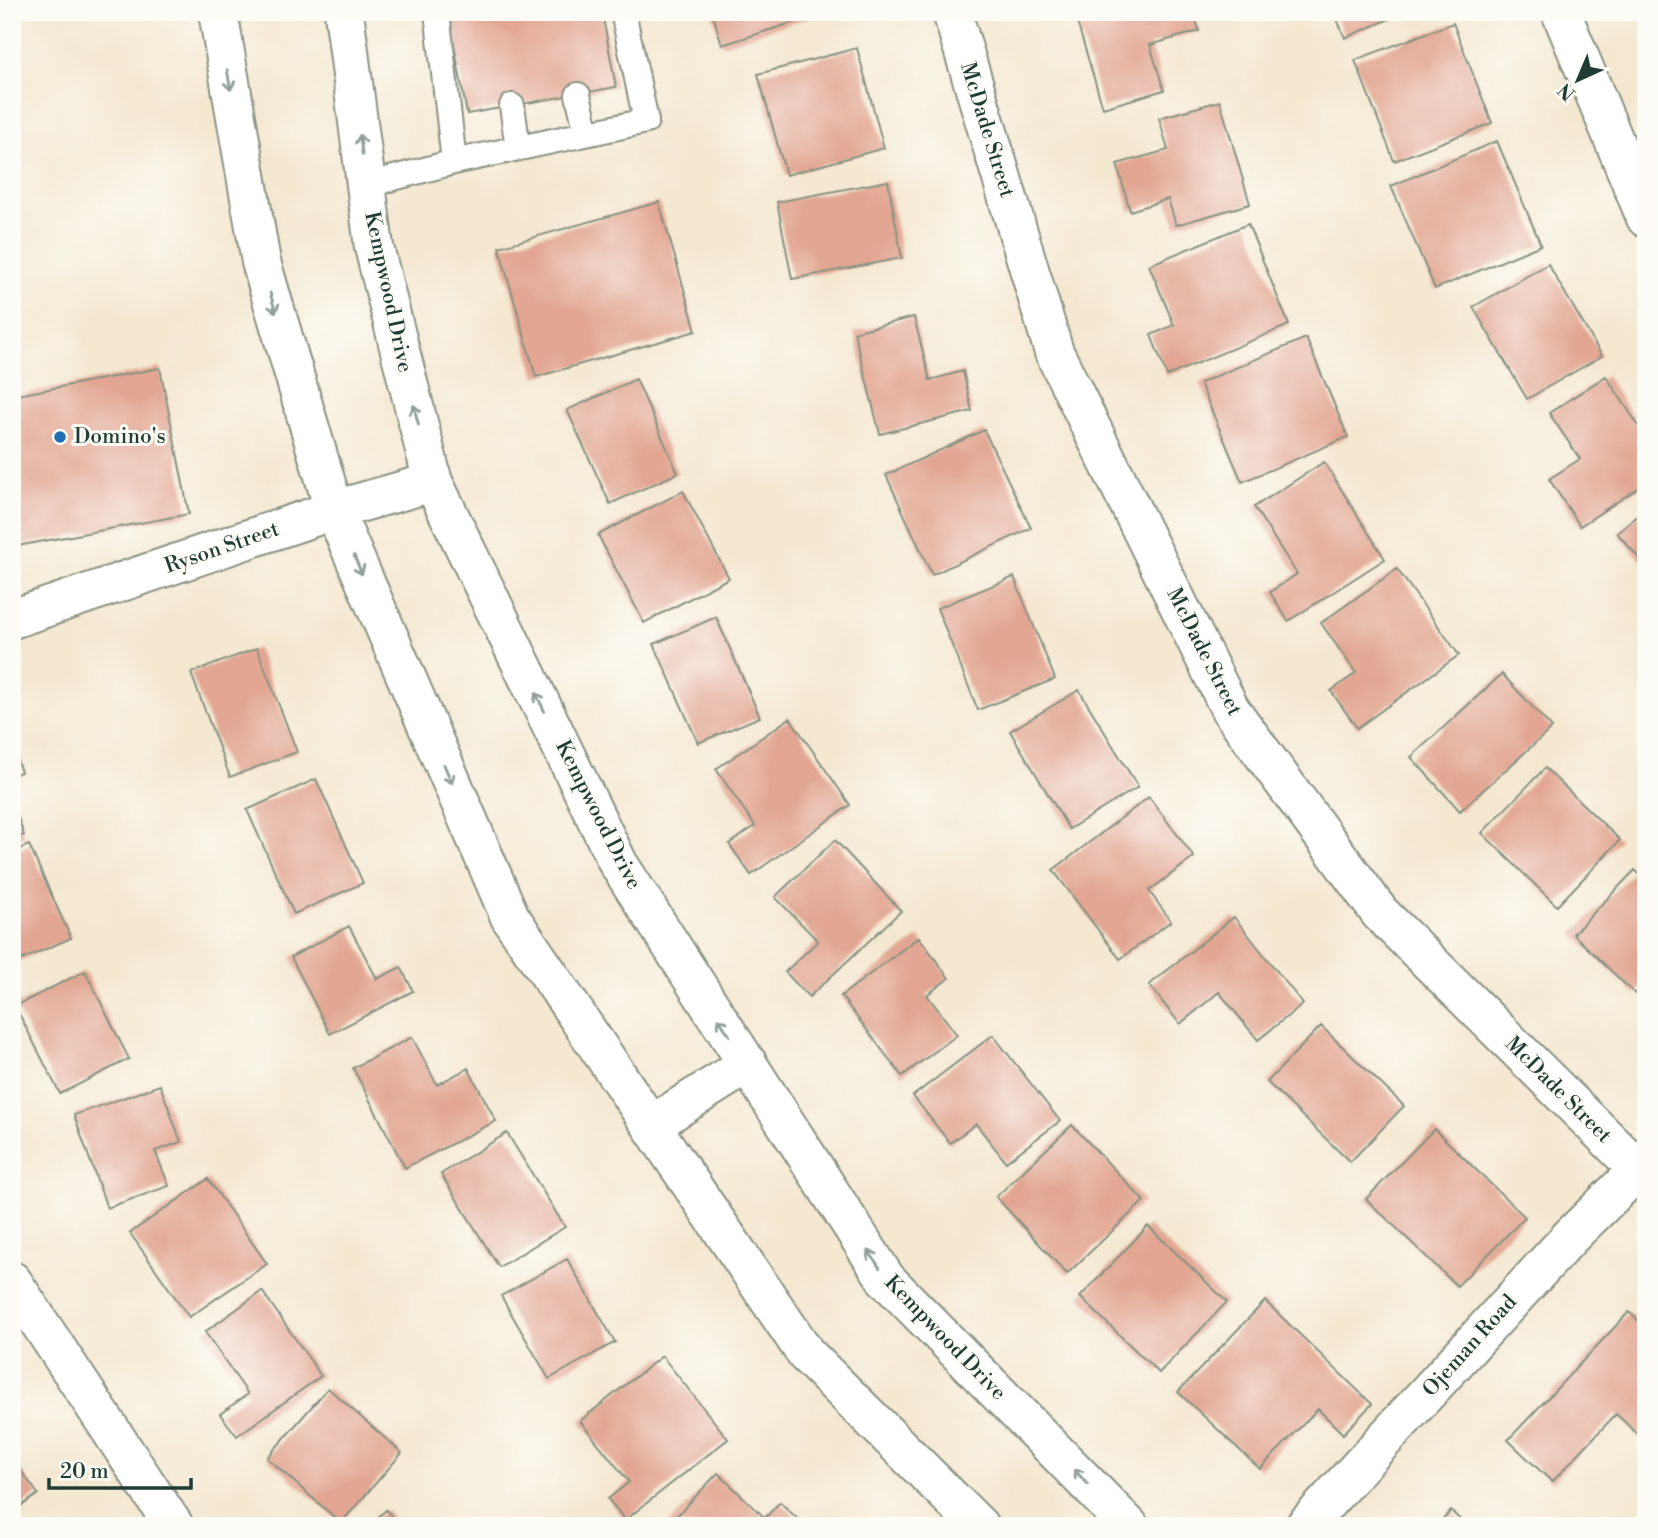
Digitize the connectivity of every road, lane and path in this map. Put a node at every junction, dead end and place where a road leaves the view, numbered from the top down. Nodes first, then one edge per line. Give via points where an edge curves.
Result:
1 (218, 12) edge
2 (344, 12) edge
3 (437, 12) edge
4 (623, 12) edge
5 (952, 12) edge
6 (1561, 12) edge
7 (579, 95) dead end
8 (512, 106) dead end
9 (587, 133) junction
10 (517, 148) junction
11 (454, 162) junction
12 (367, 185) junction
13 (1646, 218) edge
14 (433, 482) junction
15 (334, 510) junction
16 (12, 620) edge
17 (748, 1064) junction
18 (651, 1125) junction
19 (1642, 1174) edge
20 (12, 1281) edge
21 (174, 1526) edge
22 (979, 1526) edge
23 (1129, 1526) edge
24 (1305, 1526) edge

1 -> 15 main road via 261,262
12 -> 2 main road, Kempwood Drive
3 - 11 lane
4 - 9 lane via 646,121
5 - 19 main road, McDade Street via 1054,352 1230,709 1380,913
6 - 13 main road
7 - 9 lane
8 - 10 lane
9 - 10 lane
10 - 11 lane
11 - 12 lane
14 -> 12 main road, Kempwood Drive via 374,247
14 - 15 main road, Ryson Street
17 -> 14 main road, Kempwood Drive via 618,863
15 - 16 main road, Ryson Street
15 -> 18 main road via 510,917
17 - 18 main road
23 -> 17 main road, Kempwood Drive via 886,1279
18 - 22 main road via 806,1354
19 - 24 main road, Ojeman Road via 1570,1237
20 - 21 main road

